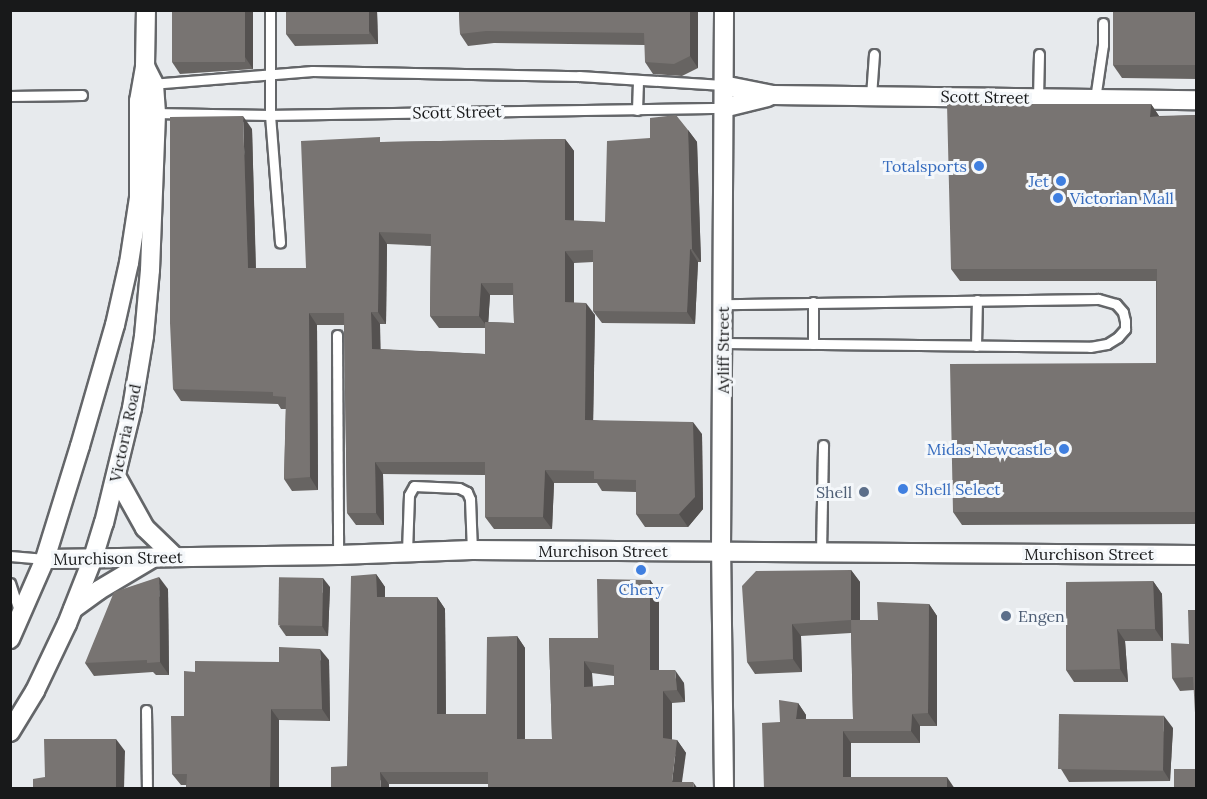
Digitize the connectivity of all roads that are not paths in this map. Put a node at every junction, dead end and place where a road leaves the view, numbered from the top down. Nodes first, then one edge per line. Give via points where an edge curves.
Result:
1 (146, 10) edge
2 (270, 10) edge
3 (724, 10) edge
4 (1103, 23) dead end
5 (873, 54) dead end
6 (1039, 54) dead end
7 (271, 75) junction
8 (638, 80) junction
9 (147, 84) junction
10 (723, 85) junction
11 (82, 95) dead end
12 (773, 95) junction
13 (10, 96) edge
14 (870, 96) junction
15 (1038, 98) junction
16 (1095, 99) junction
17 (1197, 100) edge
18 (723, 108) junction
19 (637, 110) junction
20 (148, 113) junction
21 (270, 115) junction
22 (279, 243) dead end
23 (977, 300) junction
24 (813, 302) junction
25 (723, 304) junction
26 (337, 335) dead end
27 (723, 343) junction
28 (813, 344) junction
29 (976, 346) junction
30 (823, 445) dead end
31 (116, 476) junction
32 (472, 550) junction
33 (721, 551) junction
34 (407, 552) junction
35 (821, 552) junction
36 (338, 555) junction
37 (1197, 555) edge
38 (10, 556) edge
39 (174, 556) junction
40 (154, 557) junction
41 (93, 558) junction
42 (45, 559) junction
43 (10, 583) edge
44 (73, 610) junction
45 (21, 616) junction
46 (10, 639) edge
47 (146, 710) dead end
48 (10, 732) edge
49 (147, 789) edge
50 (724, 789) edge

1 - 9 street
2 - 7 lane
3 - 10 street, Ayliff Street
4 - 16 lane
5 - 14 lane
6 - 15 lane
7 - 8 lane, Scott Street via 359,72
7 - 9 lane, Scott Street
7 - 21 lane
8 - 10 lane, Scott Street
8 - 19 lane
9 - 20 street
10 - 12 street, Scott Street
10 - 18 street, Ayliff Street
11 - 13 lane
12 - 14 street, Scott Street
12 - 18 street, Scott Street
14 - 15 street, Scott Street
15 - 16 street, Scott Street
16 - 17 street, Scott Street
18 - 19 lane, Scott Street
18 - 25 street, Ayliff Street
19 - 21 lane, Scott Street
20 - 21 lane, Scott Street
20 - 31 street, Victoria Road via 150,270 144,336
20 - 42 street via 129,263 112,336
21 - 22 lane
23 - 24 lane
23 - 29 lane
23 - 29 lane via 1098,299 1116,304 1123,312 1125,329 1107,344 1090,347
24 - 25 lane
24 - 28 lane
25 - 27 street, Ayliff Street
26 - 36 lane
27 - 28 lane
27 - 33 street, Ayliff Street
28 - 29 lane
30 - 35 lane
31 - 39 street via 145,528
31 - 41 street, Victoria Road
32 - 33 street, Murchison Street
32 - 34 street, Murchison Street
32 - 34 lane via 467,492 459,488 414,486 409,495
33 - 35 street, Murchison Street
33 - 50 street, Ayliff Street
34 - 36 street, Murchison Street
35 - 37 street, Murchison Street
36 - 39 street, Murchison Street
38 - 42 lane, Murchison Street
39 - 40 street, Murchison Street
40 - 41 street, Murchison Street
40 - 44 street
41 - 42 street, Murchison Street
41 - 44 street, Victoria Road
42 - 45 street
43 - 45 lane
44 - 48 street, Victoria Road via 35,691
45 - 46 street
47 - 49 lane

